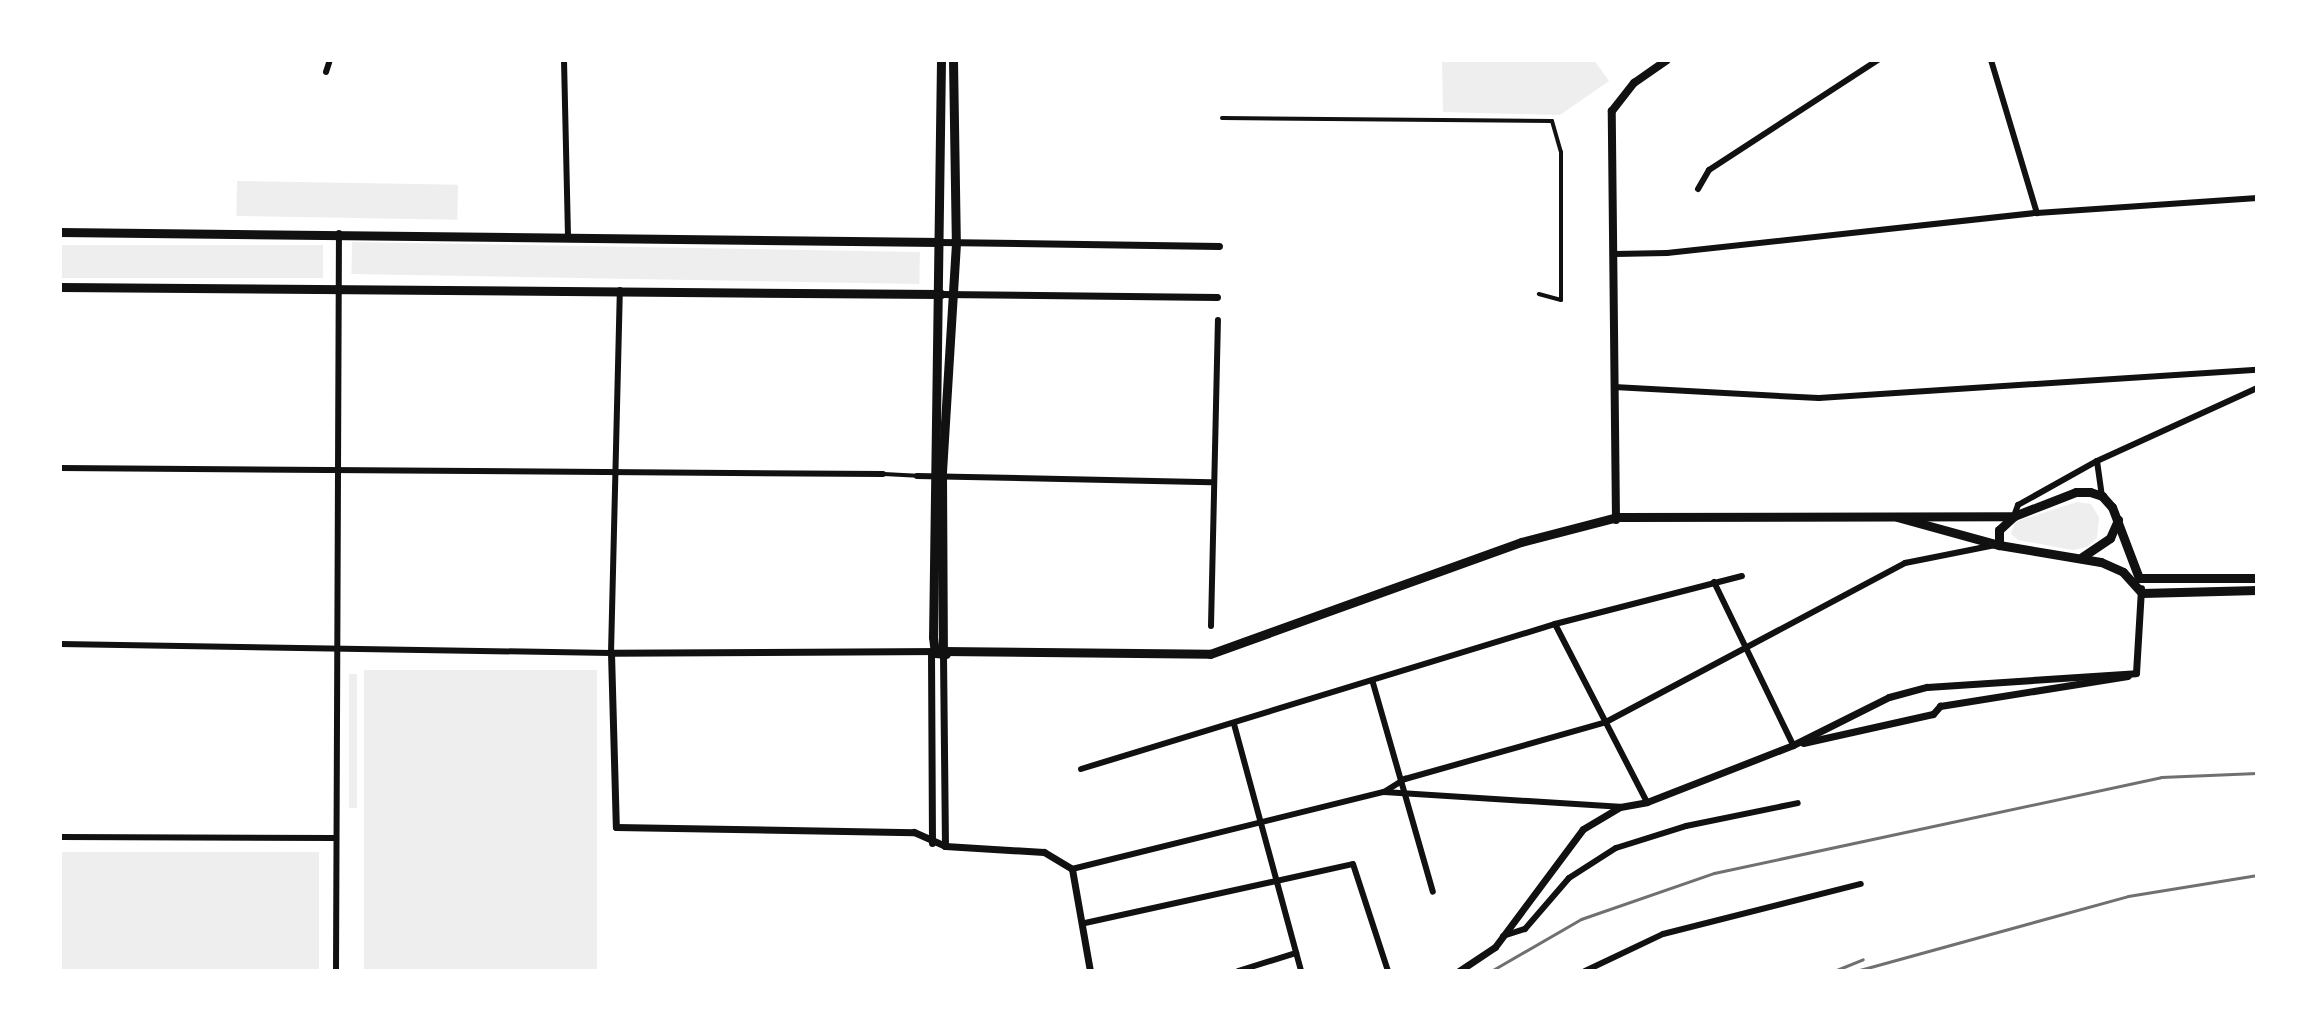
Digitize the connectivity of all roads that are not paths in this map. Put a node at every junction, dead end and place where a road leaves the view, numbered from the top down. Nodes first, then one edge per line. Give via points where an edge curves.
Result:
1 (330, 60) edge
2 (564, 60) edge
3 (941, 60) edge
4 (953, 60) edge
5 (1670, 60) edge
6 (1878, 60) edge
7 (1991, 60) edge
8 (326, 72) dead end
9 (1222, 118) dead end
10 (1698, 189) dead end
11 (2257, 198) edge
12 (2037, 213) junction
13 (60, 232) edge
14 (339, 233) junction
15 (568, 237) junction
16 (940, 242) junction
17 (956, 243) junction
18 (1219, 246) dead end
19 (1616, 254) junction
20 (60, 287) edge
21 (338, 287) junction
22 (620, 290) junction
23 (955, 292) junction
24 (941, 294) junction
25 (1539, 294) dead end
26 (1217, 297) dead end
27 (1218, 320) dead end
28 (2257, 370) edge
29 (1615, 387) junction
30 (2257, 388) edge
31 (2097, 461) junction
32 (60, 468) edge
33 (334, 468) junction
34 (612, 473) junction
35 (883, 474) joint
36 (917, 476) joint
37 (937, 476) junction
38 (1211, 482) junction
39 (2102, 496) junction
40 (2014, 516) junction
41 (1617, 519) junction
42 (2118, 520) junction
43 (1999, 545) junction
44 (2082, 557) junction
45 (1742, 576) dead end
46 (2139, 578) junction
47 (2257, 578) edge
48 (1714, 582) junction
49 (2257, 590) edge
50 (2142, 593) junction
51 (1555, 624) junction
52 (1211, 626) dead end
53 (60, 644) edge
54 (1743, 650) junction
55 (334, 651) junction
56 (939, 652) junction
57 (611, 654) junction
58 (2136, 673) junction
59 (1373, 683) junction
60 (1934, 689) junction
61 (1883, 702) junction
62 (1940, 706) junction
63 (1888, 720) junction
64 (1606, 722) junction
65 (1234, 724) junction
66 (1793, 745) junction
67 (1081, 769) dead end
68 (1399, 783) junction
69 (1384, 792) junction
70 (1403, 794) junction
71 (1647, 802) junction
72 (1798, 803) dead end
73 (1620, 807) junction
74 (1263, 822) junction
75 (60, 837) edge
76 (335, 838) junction
77 (932, 843) junction
78 (945, 846) junction
79 (1072, 869) junction
80 (1278, 881) junction
81 (1861, 884) dead end
82 (1433, 892) dead end
83 (1085, 923) junction
84 (1503, 936) junction
85 (1296, 953) junction
86 (336, 971) edge
87 (1090, 971) edge
88 (1238, 971) edge
89 (1301, 971) edge
90 (1388, 971) edge
91 (1459, 971) edge
92 (1585, 971) edge

1 - 8 street
2 - 15 street
3 - 16 main road
4 - 17 main road
5 - 19 main road via 1626,95 1614,119
5 - 19 main road via 1634,83 1616,102 1611,117
6 - 10 street via 1709,170
7 - 12 street
9 - 25 street via 1552,121 1561,152 1561,300
11 - 12 street
12 - 19 street
13 - 14 main road
14 - 15 main road
14 - 21 street
15 - 16 main road
16 - 17 street
16 - 24 main road
17 - 18 street
17 - 23 main road
19 - 29 main road
20 - 21 main road
21 - 22 main road
21 - 33 street
22 - 24 main road
22 - 34 street
23 - 24 street
23 - 26 street
23 - 37 main road
24 - 37 main road
27 - 38 street
28 - 29 street via 1819,398
29 - 41 main road
30 - 31 street
31 - 39 street
31 - 40 street via 2018,505
32 - 33 street
33 - 34 street
33 - 55 street
34 - 35 street
34 - 57 street
35 - 36 street
36 - 37 street
37 - 38 street
37 - 56 main road
38 - 52 street
39 - 40 main road via 2076,492
39 - 42 main road
40 - 41 main road
40 - 43 main road via 1999,530
41 - 43 main road via 1891,516
41 - 56 main road via 1478,556 1210,654
42 - 44 main road via 2110,538
42 - 46 main road
43 - 44 main road
43 - 54 street via 1905,563
44 - 50 main road via 2123,572
45 - 48 street
46 - 47 main road
46 - 50 street
48 - 51 street
48 - 54 street
49 - 50 main road
50 - 58 street
51 - 59 street
51 - 64 street
53 - 55 street
54 - 64 street
54 - 66 street
55 - 57 street
55 - 76 street
56 - 57 street
56 - 77 street
56 - 78 street
57 - 77 street via 616,827 914,832
58 - 60 street
58 - 62 street
59 - 65 street
59 - 68 street
60 - 61 street
60 - 62 street
61 - 63 street
61 - 66 street
62 - 63 street via 1933,714 1896,723
63 - 66 street
64 - 68 street
64 - 71 street
65 - 67 street
65 - 74 street
66 - 71 street
68 - 69 street
68 - 70 street
69 - 70 street
69 - 74 street
70 - 73 street
70 - 82 street
71 - 73 street
72 - 84 street via 1686,826 1616,848 1569,878 1525,929
73 - 84 street via 1583,829
74 - 79 street
74 - 80 street
75 - 76 street
76 - 86 street
77 - 78 street
78 - 79 street via 1044,852
79 - 83 street
80 - 83 street
80 - 85 street
80 - 90 street via 1353,864
81 - 92 street via 1663,934
83 - 87 street
84 - 91 street
85 - 88 street
85 - 89 street

